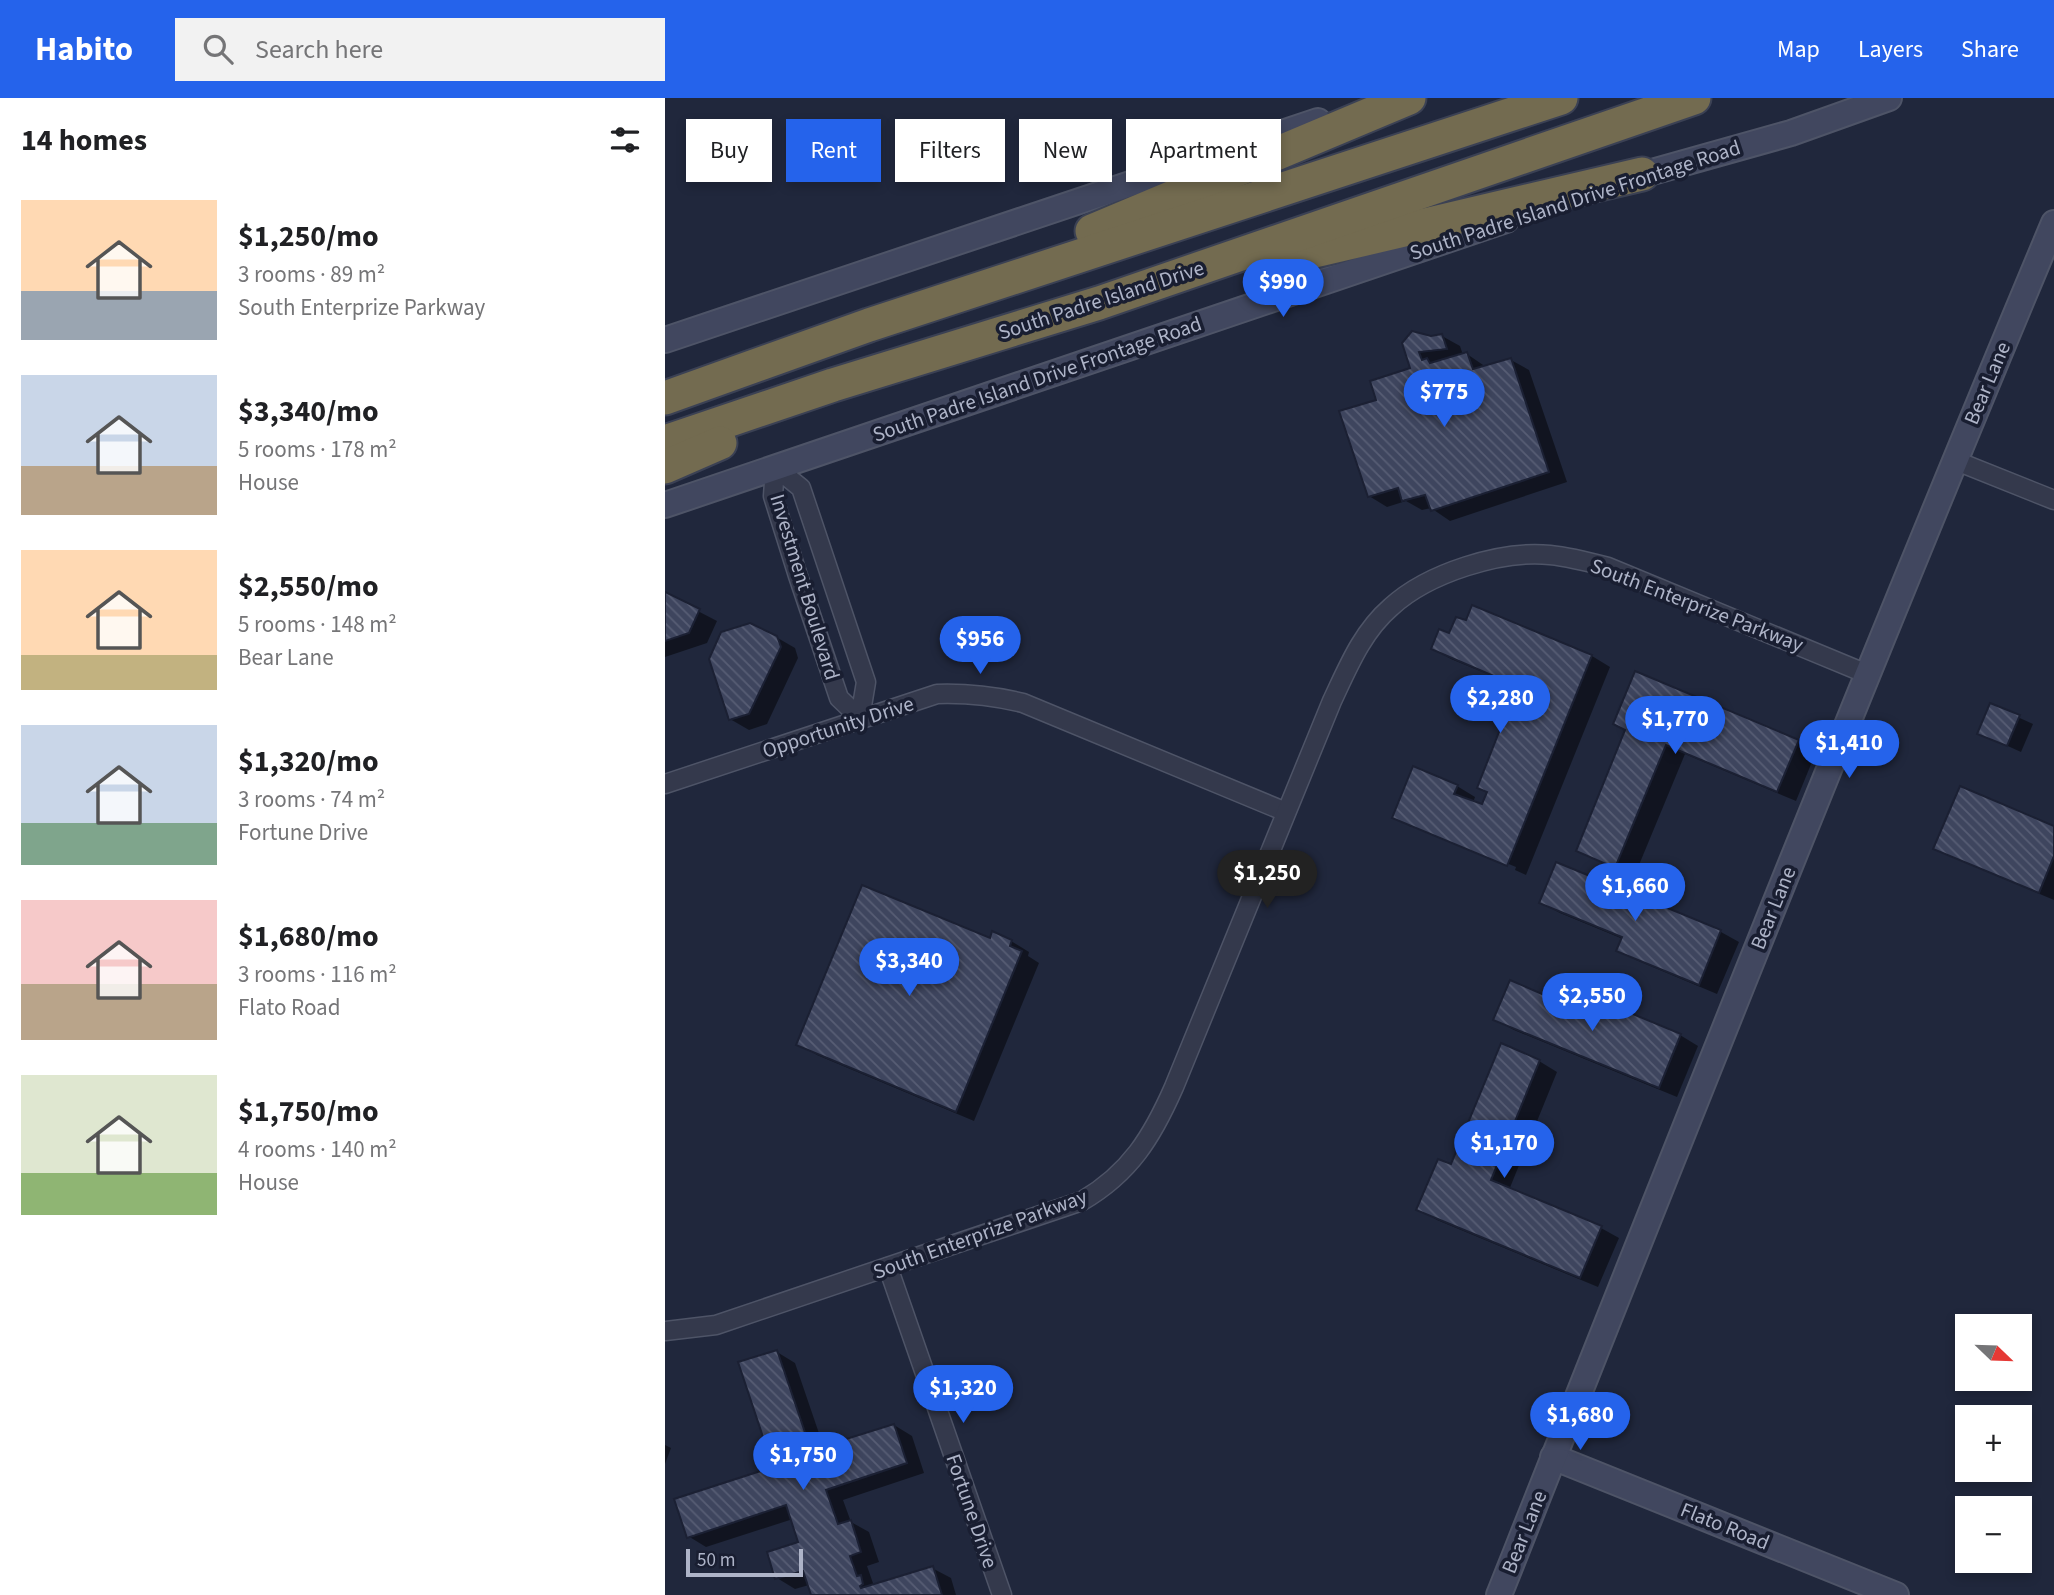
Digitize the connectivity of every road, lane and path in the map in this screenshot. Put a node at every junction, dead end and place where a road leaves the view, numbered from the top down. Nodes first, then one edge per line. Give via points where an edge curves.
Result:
1 (1385, 98) edge
2 (1409, 98) edge
3 (1561, 98) edge
4 (1694, 98) edge
5 (1889, 98) edge
6 (1642, 174) junction
7 (2054, 223) edge
8 (1099, 303) junction
9 (869, 325) junction
10 (665, 340) edge
11 (833, 385) junction
12 (665, 398) edge
13 (665, 442) edge
14 (1954, 460) junction
15 (665, 467) edge
16 (775, 467) junction
17 (2054, 500) edge
18 (665, 505) edge
19 (1867, 674) junction
20 (860, 718) junction
21 (665, 784) edge
22 (1286, 812) junction
23 (888, 1267) junction
24 (665, 1331) edge
25 (1553, 1457) junction
26 (1002, 1595) edge
27 (1499, 1595) edge
28 (1896, 1595) edge

1 - 10 main road
2 - 9 highway
3 - 9 highway
4 - 8 highway, South Padre Island Drive
5 - 6 main road, South Padre Island Drive Frontage Road via 1791,132
6 - 8 highway
6 - 16 main road, South Padre Island Drive Frontage Road
7 - 14 main road, Bear Lane
8 - 11 highway, South Padre Island Drive
9 - 12 highway
11 - 13 highway, South Padre Island Drive
11 - 15 highway via 696,456
14 - 17 street
14 - 19 main road, Bear Lane
16 - 18 main road, South Padre Island Drive Frontage Road
16 - 20 street, Investment Boulevard via 773,496 839,698
16 - 20 street, Investment Boulevard via 801,488 866,681
19 - 22 street, South Enterprize Parkway via 1608,568 1551,555 1492,559 1413,591 1374,625 1336,691
19 - 25 main road, Bear Lane
20 - 21 street, Opportunity Drive
20 - 22 street, Opportunity Drive via 937,694 999,697
22 - 23 street, South Enterprize Parkway via 1170,1097 1127,1167 1082,1201
23 - 24 street, South Enterprize Parkway via 716,1325
23 - 26 street, Fortune Drive
25 - 27 main road, Bear Lane
25 - 28 main road, Flato Road

